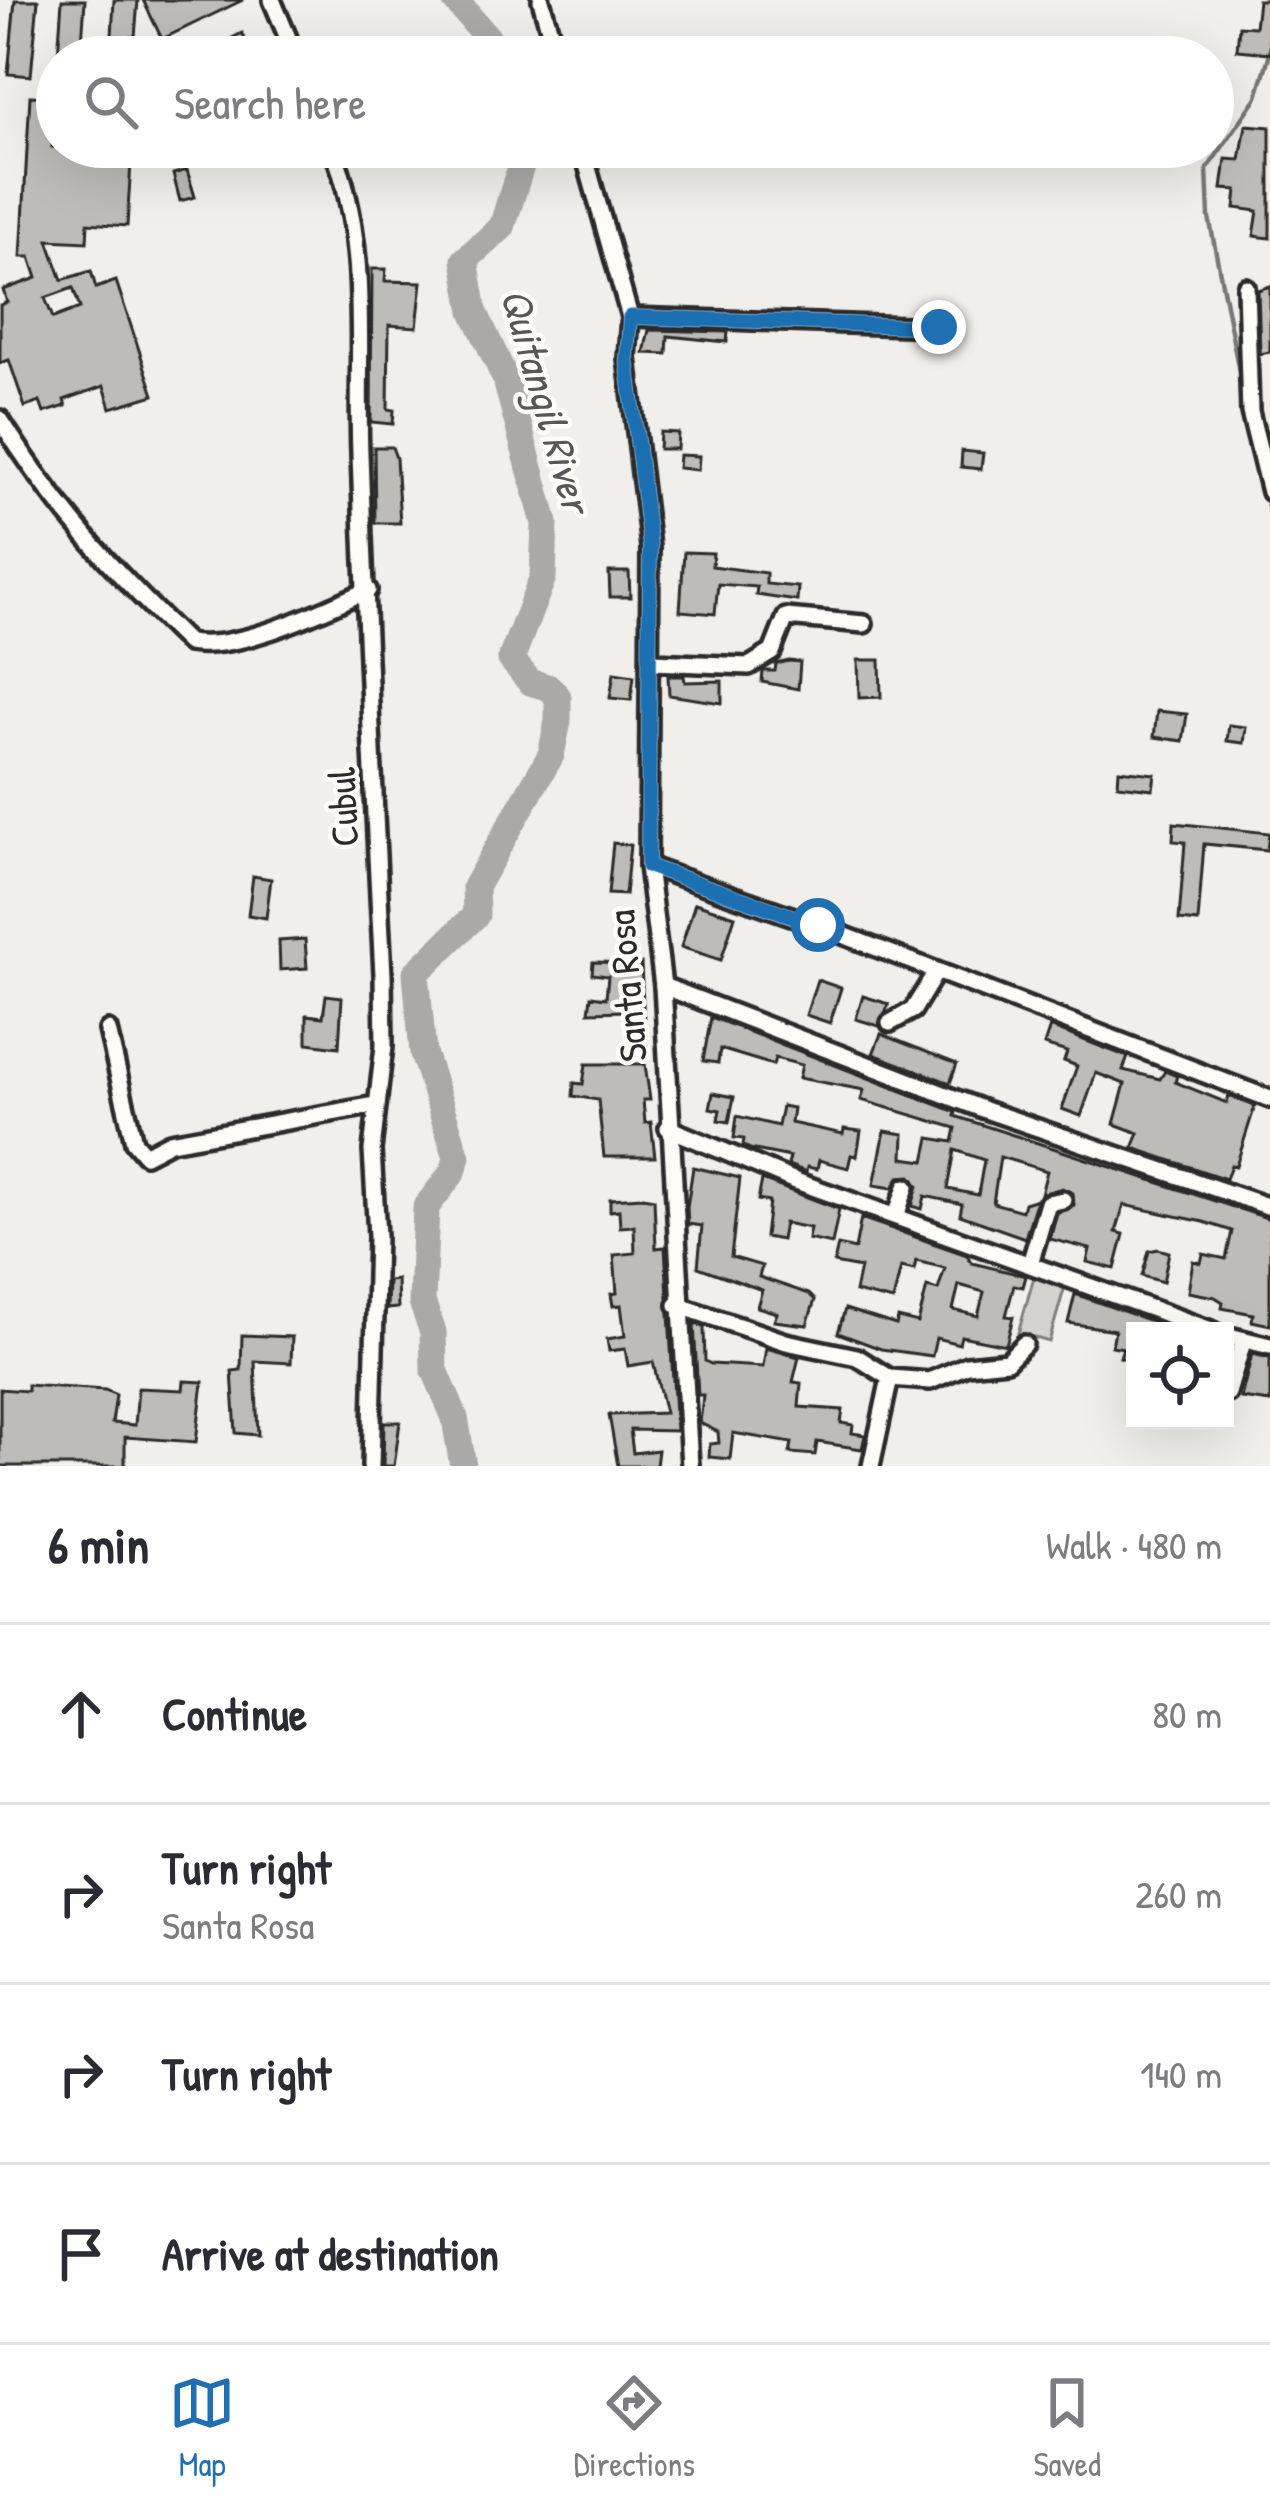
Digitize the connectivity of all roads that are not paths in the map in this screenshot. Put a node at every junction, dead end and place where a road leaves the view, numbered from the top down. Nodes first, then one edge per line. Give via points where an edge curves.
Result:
1 (272, 0) edge
2 (541, 0) edge
3 (287, 36) edge
4 (551, 36) edge
5 (341, 168) edge
6 (588, 168) edge
7 (1246, 287) dead end
8 (630, 317) junction
9 (939, 327) dead end
10 (0, 419) edge
11 (1270, 492) edge
12 (368, 590) junction
13 (864, 624) dead end
14 (652, 662) junction
15 (648, 866) junction
16 (937, 972) junction
17 (663, 986) junction
18 (890, 1023) dead end
19 (108, 1030) dead end
20 (1270, 1100) edge
21 (376, 1105) junction
22 (668, 1128) junction
23 (906, 1187) dead end
24 (1063, 1200) dead end
25 (1270, 1207) edge
26 (896, 1216) junction
27 (1030, 1264) junction
28 (677, 1305) junction
29 (1189, 1322) edge
30 (1234, 1338) edge
31 (1244, 1342) junction
32 (1024, 1344) dead end
33 (1270, 1346) edge
34 (1234, 1374) edge
35 (890, 1378) junction
36 (371, 1466) edge
37 (690, 1466) edge
38 (871, 1466) edge

1 - 3 street
2 - 4 street
5 - 12 street, Cubul via 361,295
6 - 8 street, Santa Rosa
7 - 11 street via 1250,412
8 - 9 street
8 - 14 street, Santa Rosa
10 - 12 street via 52,502 188,644 261,631
12 - 21 street, Cubul via 383,975
13 - 14 street via 786,617 772,652 749,666
14 - 15 street, Santa Rosa
15 - 16 street
15 - 17 street, Santa Rosa
16 - 18 street via 913,1010
16 - 20 street
17 - 22 street, Santa Rosa
17 - 25 street
19 - 21 street via 134,1142 146,1155 170,1142
21 - 36 street, Cubul
22 - 26 street
22 - 28 street, Santa Rosa
23 - 26 street
24 - 27 street via 1048,1203
26 - 27 street
27 - 29 street
28 - 35 street via 857,1357
28 - 37 street, Santa Rosa
30 - 31 street
31 - 33 street
31 - 34 street
32 - 35 street via 1007,1361 967,1365 930,1381
35 - 38 street

